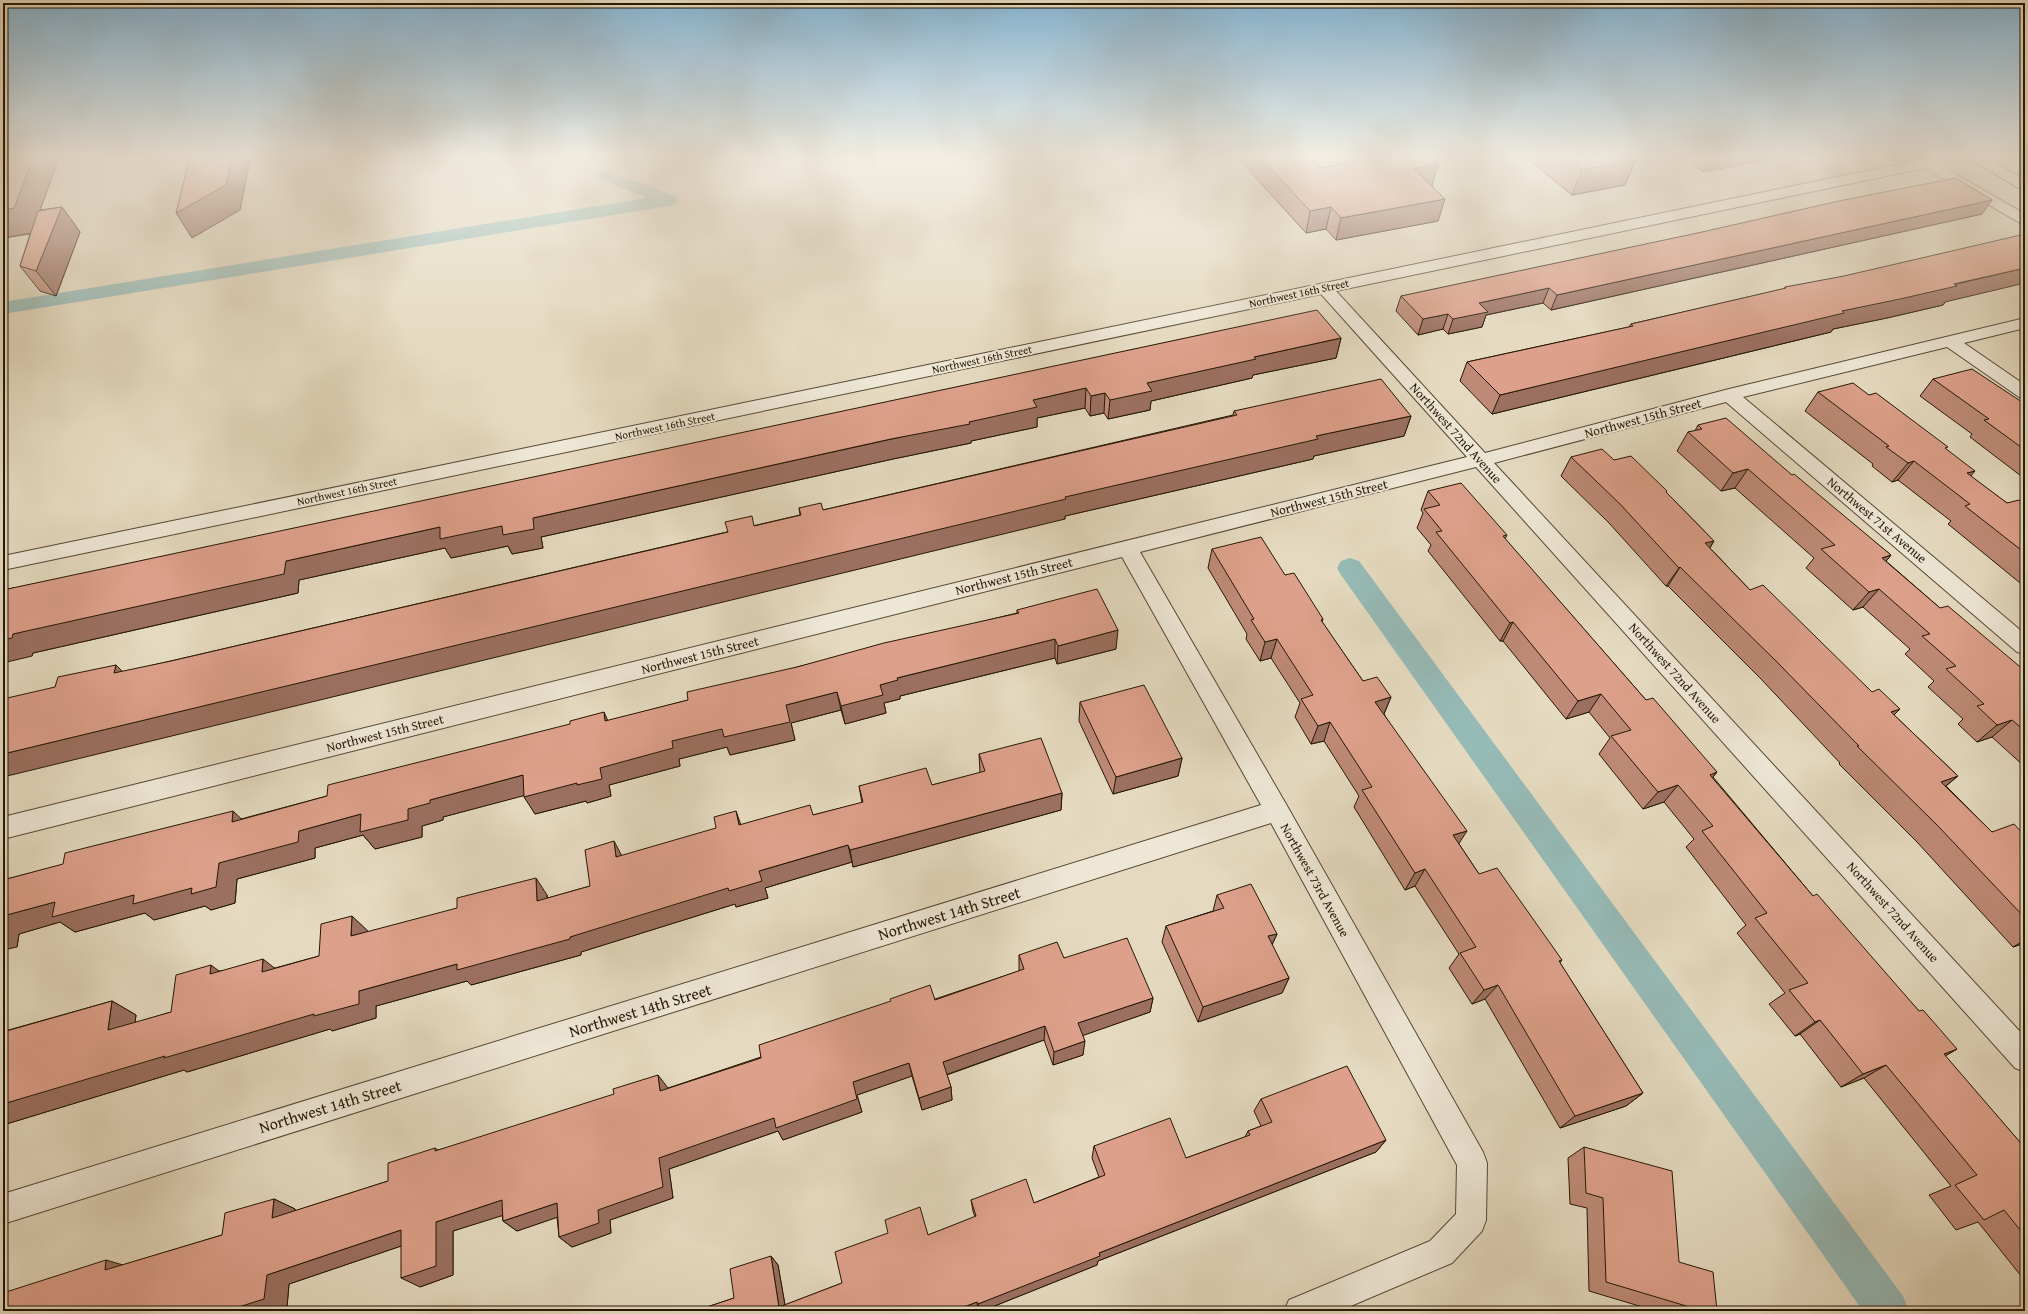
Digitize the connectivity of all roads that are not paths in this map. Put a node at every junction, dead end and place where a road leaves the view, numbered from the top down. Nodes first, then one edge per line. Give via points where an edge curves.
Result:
1 (1666, 217) edge
2 (1324, 288) junction
3 (2025, 323) edge
4 (1950, 341) junction
5 (2025, 393) edge
6 (1729, 395) junction
7 (1481, 460) junction
8 (1126, 548) junction
9 (3, 563) edge
10 (2025, 646) edge
11 (1277, 811) junction
12 (3, 828) edge
13 (2025, 1058) edge
14 (3, 1208) edge
15 (1300, 1311) edge

1 - 2 street, Northwest 16th Street
2 - 7 street, Northwest 72nd Avenue
2 - 9 street, Northwest 16th Street
3 - 4 street, Northwest 15th Street
4 - 5 street
4 - 6 street, Northwest 15th Street
6 - 7 street, Northwest 15th Street
6 - 10 street, Northwest 71st Avenue
7 - 8 street, Northwest 15th Street
7 - 13 street, Northwest 72nd Avenue
8 - 11 street, Northwest 73rd Avenue
8 - 12 street, Northwest 15th Street
11 - 14 street, Northwest 14th Street
11 - 15 street, Northwest 73rd Avenue via 1472,1163 1472,1220 1441,1252

